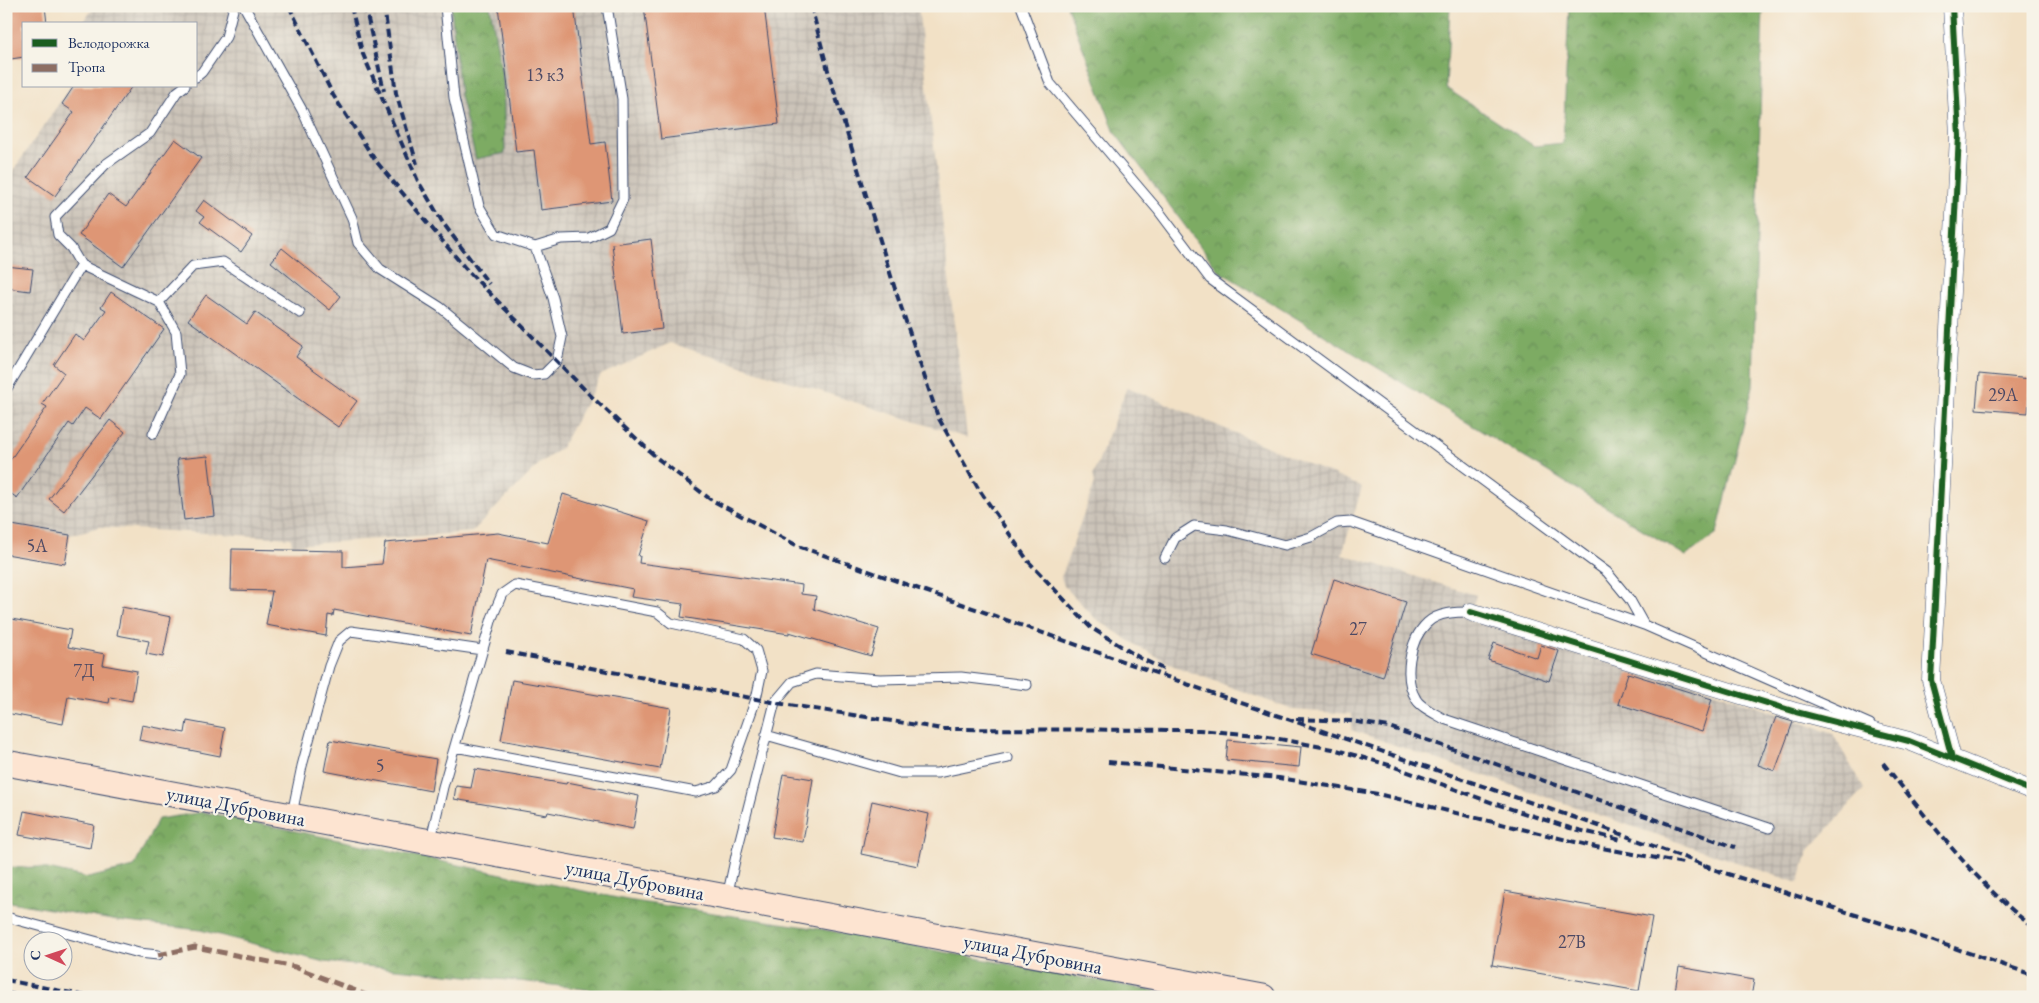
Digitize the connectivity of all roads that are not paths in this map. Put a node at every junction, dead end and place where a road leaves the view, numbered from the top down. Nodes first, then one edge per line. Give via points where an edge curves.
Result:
1 (234, 6) edge
2 (244, 6) edge
3 (445, 6) edge
4 (607, 6) edge
5 (1020, 6) edge
6 (1952, 6) edge
7 (198, 75) edge
8 (182, 88) edge
9 (535, 247) junction
10 (81, 265) junction
11 (159, 302) junction
12 (300, 313) dead end
13 (6, 390) edge
14 (153, 434) dead end
15 (1165, 558) dead end
16 (1471, 612) joint
17 (1644, 625) junction
18 (482, 650) junction
19 (1028, 684) dead end
20 (766, 735) junction
21 (1909, 741) junction
22 (454, 747) junction
23 (1008, 758) dead end
24 (1952, 758) junction
25 (6, 763) edge
26 (2033, 792) edge
27 (292, 816) junction
28 (1769, 828) dead end
29 (430, 842) junction
30 (727, 897) junction
31 (6, 917) edge
32 (158, 955) dead end
33 (1263, 997) edge

1 - 7 lane via 226,37
2 - 9 lane via 302,110 352,218 358,243 380,269 440,307 514,368 532,375 544,374 557,361 562,337 553,298
3 - 9 lane via 454,98 479,206 496,234
4 - 9 lane via 622,100 623,199 609,228 589,238 561,239
5 - 17 lane via 1050,84 1158,210 1210,279 1607,572 1630,600
6 - 24 street via 1959,136 1931,680
8 - 10 lane via 150,133 106,164 55,217 58,235
10 - 11 lane
10 - 13 lane
11 - 12 lane via 193,266 223,262
11 - 14 lane via 176,332 180,374
15 - 17 lane via 1175,538 1194,526 1227,530 1285,545 1311,537 1337,523 1351,522
16 - 21 street via 1796,712
16 - 28 lane via 1452,611 1428,622 1419,634 1411,653 1409,678 1416,700 1444,719
17 - 21 lane
18 - 22 lane
18 - 22 lane via 502,594 515,585 657,612 671,623 744,639 756,650 762,671 756,699 731,770 716,786 696,792
18 - 27 lane via 351,631 339,641 315,710
19 - 20 lane via 960,677 880,679 816,674 792,682 775,702
20 - 23 lane via 900,773 937,773
20 - 30 lane
21 - 24 street
22 - 29 lane
24 - 26 street
25 - 27 main road, улица Дубровина
27 - 29 main road, улица Дубровина
29 - 30 main road, улица Дубровина
30 - 33 main road, улица Дубровина
31 - 32 lane via 139,953

